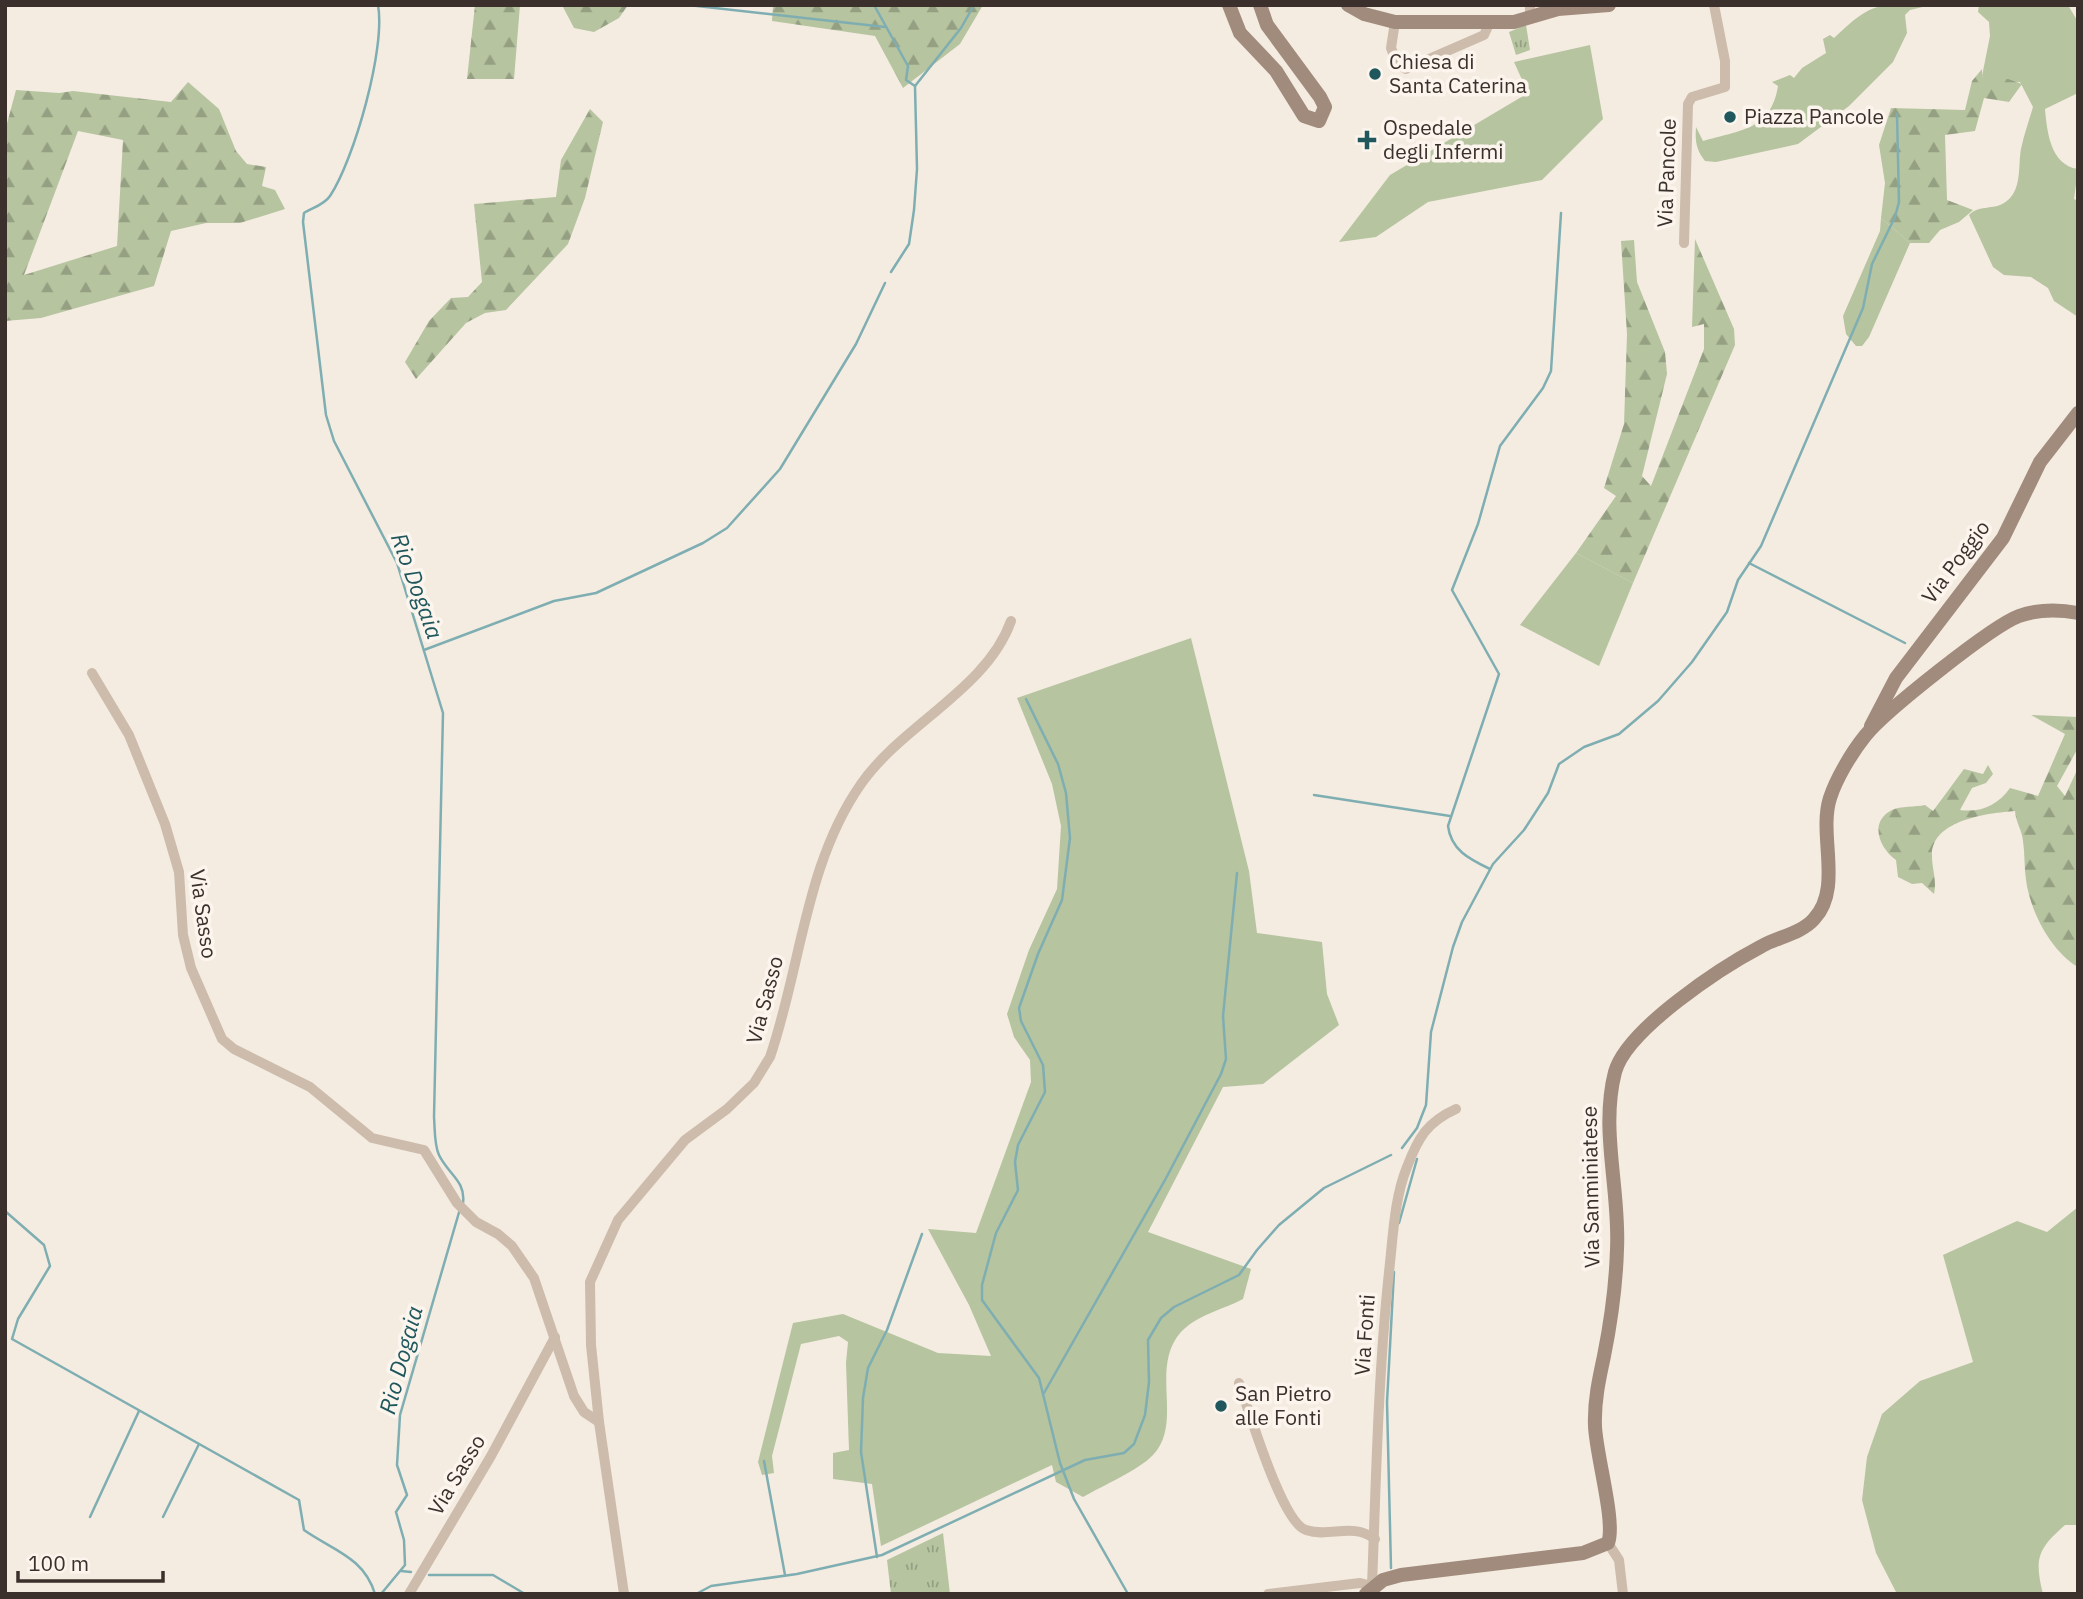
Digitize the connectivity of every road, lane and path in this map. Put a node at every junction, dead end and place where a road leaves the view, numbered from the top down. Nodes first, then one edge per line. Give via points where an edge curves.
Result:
1 (1228, 5) edge
2 (1260, 5) edge
3 (1348, 5) edge
4 (1609, 5) edge
5 (1714, 5) edge
6 (1530, 11) edge
7 (1395, 22) junction
8 (1490, 22) junction
9 (1684, 243) dead end
10 (2078, 413) edge
11 (2078, 614) edge
12 (1011, 621) dead end
13 (92, 673) dead end
14 (1866, 735) junction
15 (1456, 1109) dead end
16 (555, 1337) junction
17 (1239, 1383) dead end
18 (599, 1422) junction
19 (1375, 1539) junction
20 (1608, 1543) junction
21 (1369, 1590) edge
22 (409, 1594) edge
23 (624, 1594) edge
24 (1268, 1594) edge
25 (1623, 1594) edge

1 - 2 main road via 1240,33 1276,71 1304,116 1319,121 1325,107 1320,97 1267,24
3 - 7 main road
4 - 6 main road
5 - 9 street, Via Pancole via 1725,87 1700,93 1688,104
6 - 8 main road via 1514,22
7 - 8 main road
7 - 8 street via 1391,48 1398,65 1406,68 1484,36
10 - 14 main road, Via Poggio via 2040,462 2003,538 1896,678
11 - 14 main road, Via Sanminiatese via 2039,611 2009,620
12 - 18 street, Via Sasso via 986,664 902,738 861,784 829,840 780,1026 770,1057 754,1083 685,1140 618,1220 590,1282
13 - 16 street, Via Sasso via 129,735 165,824 179,872 183,935 191,968 222,1039 310,1087 372,1138 424,1150 457,1203 476,1222 498,1234 524,1262
14 - 20 main road, Via Sanminiatese via 1830,795 1828,885 1816,917 1747,954 1688,995 1637,1038 1616,1070 1609,1117 1617,1251 1595,1401 1600,1475 1612,1524
15 - 19 street, Via Fonti via 1435,1118 1422,1134 1405,1170 1394,1224 1384,1316
16 - 18 street, Via Sasso via 574,1396 584,1412
16 - 22 street, Via Sasso via 491,1457
17 - 19 street via 1268,1466 1301,1529 1359,1530
18 - 23 street
19 - 21 street, Via Fonti
20 - 21 main road via 1583,1553 1401,1575
20 - 25 street via 1619,1560
21 - 24 street via 1360,1583

